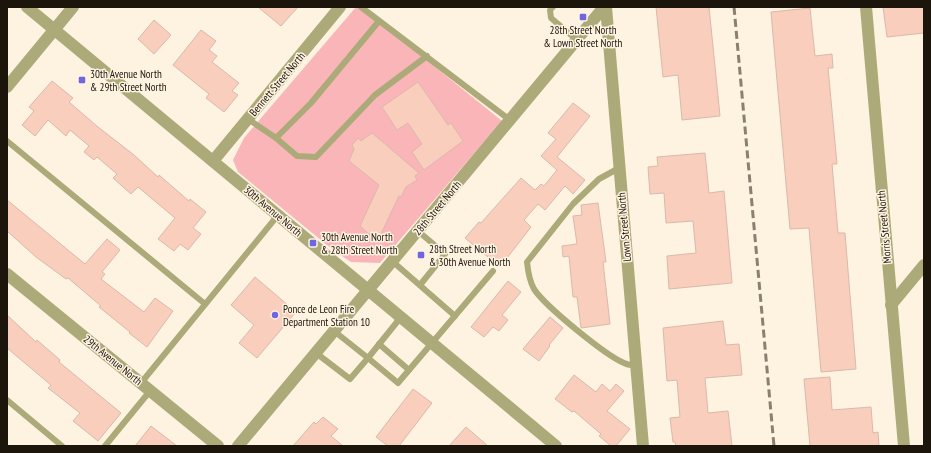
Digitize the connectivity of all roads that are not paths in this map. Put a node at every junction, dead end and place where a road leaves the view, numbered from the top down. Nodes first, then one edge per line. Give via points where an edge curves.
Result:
1 (27, 7) edge
2 (73, 7) edge
3 (340, 7) edge
4 (361, 7) edge
5 (553, 7) edge
6 (605, 7) edge
7 (866, 7) edge
8 (379, 21) junction
9 (54, 29) junction
10 (577, 40) junction
11 (427, 56) junction
12 (7, 87) edge
13 (248, 119) junction
14 (510, 120) junction
15 (276, 138) junction
16 (7, 141) edge
17 (213, 161) junction
18 (619, 168) junction
19 (278, 215) junction
20 (418, 231) junction
21 (392, 261) junction
22 (924, 265) edge
23 (493, 272) dead end
24 (7, 274) edge
25 (420, 285) junction
26 (368, 290) junction
27 (205, 304) junction
28 (891, 305) junction
29 (455, 316) junction
30 (401, 317) junction
31 (334, 330) junction
32 (432, 343) junction
33 (379, 344) junction
34 (316, 353) junction
35 (368, 358) junction
36 (636, 366) junction
37 (409, 370) junction
38 (141, 383) junction
39 (150, 391) junction
40 (7, 400) edge
41 (62, 446) edge
42 (105, 446) edge
43 (218, 446) edge
44 (238, 446) edge
45 (556, 446) edge
46 (643, 446) edge
47 (904, 446) edge

1 - 9 street, 30th Avenue North
2 - 9 street
3 - 13 street, Bennett Street North
4 - 8 lane
5 - 10 lane via 550,10 551,18
6 - 10 street, 28th Street North
6 - 18 street, Lown Street North
7 - 28 street, Morris Street North
8 - 11 lane
8 - 15 lane via 311,103
9 - 12 street
9 - 17 street, 30th Avenue North
10 - 14 street, 28th Street North
11 - 14 lane
11 - 15 lane via 375,95 316,157 297,156
13 - 15 lane
13 - 17 street, Bennett Street North
14 - 20 street, 28th Street North
16 - 27 lane
17 - 19 street, 30th Avenue North
18 - 36 street, Lown Street North
18 - 36 lane via 599,179 573,204 527,262 528,275 543,301 614,357 625,364
19 - 26 street, 30th Avenue North
19 - 27 lane
20 - 21 street, 28th Street North
20 - 25 lane via 445,254
21 - 25 lane
21 - 26 street, 28th Street North
22 - 28 street
23 - 29 lane
24 - 38 street, 29th Avenue North
25 - 29 lane
26 - 30 street, 30th Avenue North
26 - 31 street, 28th Street North
27 - 38 lane
28 - 47 street, Morris Street North
29 - 32 lane
30 - 32 street, 30th Avenue North
30 - 33 lane
31 - 34 street, 28th Street North
31 - 35 lane
32 - 37 lane
32 - 45 street, 30th Avenue North
33 - 35 lane
33 - 37 lane
34 - 35 lane via 350,379
34 - 44 street, 28th Street North
35 - 37 lane via 398,383
36 - 46 street, Lown Street North
38 - 39 street, 29th Avenue North
39 - 42 lane
39 - 43 street, 29th Avenue North
40 - 41 lane

